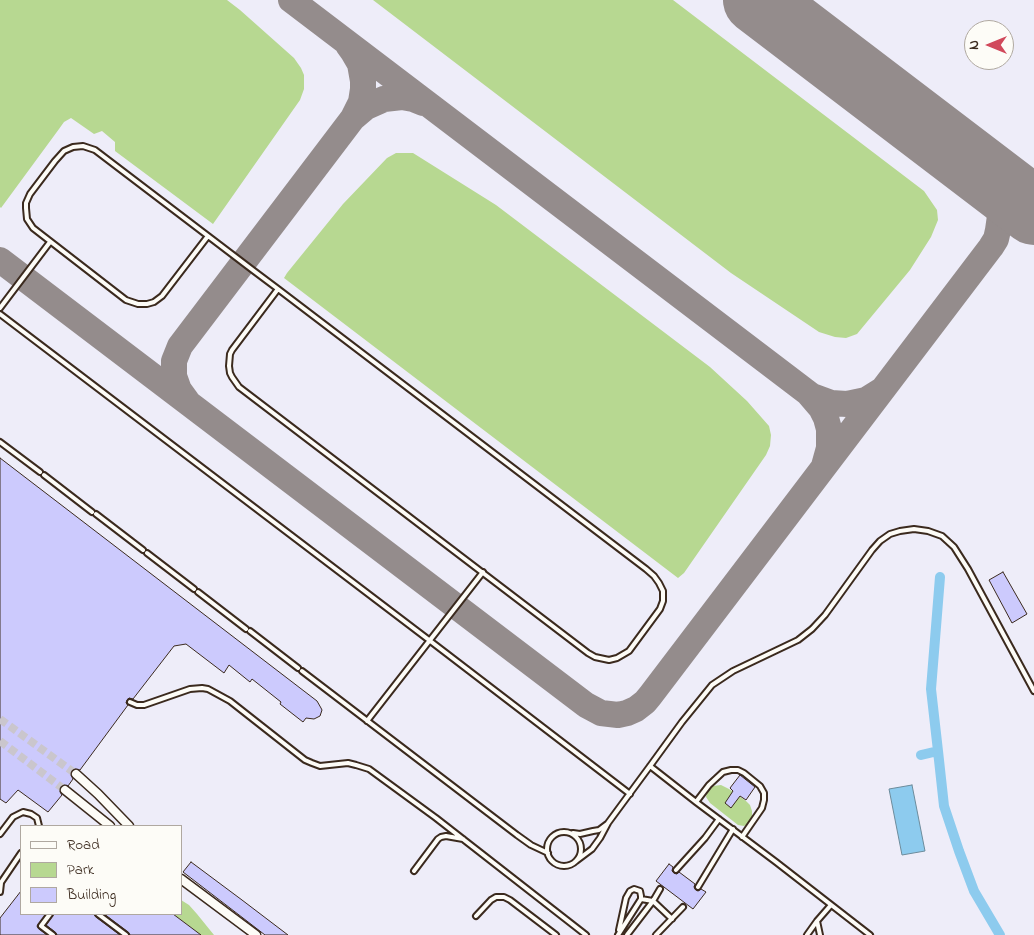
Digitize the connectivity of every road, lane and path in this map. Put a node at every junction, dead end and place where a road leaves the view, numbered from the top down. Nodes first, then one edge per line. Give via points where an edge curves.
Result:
1 (208, 236) junction
2 (50, 242) junction
3 (278, 289) junction
4 (0, 308) edge
5 (0, 314) edge
6 (0, 442) edge
7 (483, 572) junction
8 (429, 640) junction
9 (1034, 691) edge
10 (130, 702) dead end
11 (367, 721) junction
12 (650, 766) junction
13 (76, 774) tunnel mouth
14 (66, 790) tunnel mouth
15 (630, 794) junction
16 (696, 802) junction
17 (719, 818) junction
18 (608, 823) junction
19 (39, 825) edge
20 (109, 825) edge
21 (128, 825) edge
22 (733, 830) junction
23 (570, 833) junction
24 (0, 834) edge
25 (742, 837) junction
26 (463, 839) junction
27 (548, 853) junction
28 (20, 854) edge
29 (576, 861) junction
30 (676, 870) dead end
31 (414, 871) dead end
32 (182, 880) edge
33 (0, 884) edge
34 (698, 887) dead end
35 (660, 889) dead end
36 (0, 892) edge
37 (640, 899) junction
38 (653, 901) junction
39 (831, 905) junction
40 (683, 907) dead end
41 (49, 915) edge
42 (99, 915) edge
43 (476, 916) dead end
44 (672, 919) junction
45 (817, 921) junction
46 (53, 935) edge
47 (126, 935) edge
48 (256, 935) edge
49 (556, 935) edge
50 (586, 935) edge
51 (618, 935) edge
52 (627, 935) edge
53 (656, 935) edge
54 (807, 935) edge
55 (820, 935) edge
56 (870, 935) edge

1 - 2 lane via 162,296 143,304 126,300
1 - 2 lane via 95,150 83,146 72,147 60,154 26,203 26,214 32,228
1 - 3 lane
2 - 4 lane
3 - 7 lane via 230,354 228,366 239,387
3 - 7 lane via 646,569 660,583 663,601 655,618 629,651 617,658 602,659 588,653
5 - 8 lane
6 - 11 lane
7 - 8 lane
8 - 11 lane
8 - 15 lane
9 - 12 lane via 954,547 942,536 914,528 890,534 880,542 825,615 798,640 733,671 712,685
10 - 26 lane via 144,705 190,690 208,689 230,701 305,760 320,766 348,763 369,769
11 - 27 lane via 517,835
12 - 15 lane
12 - 16 lane
13 - 21 street
14 - 20 street
15 - 18 lane
16 - 17 lane
16 - 25 lane via 723,772 738,770 744,773 760,786 764,800
17 - 22 lane
17 - 30 lane
18 - 23 lane via 598,830
18 - 29 lane via 592,849
19 - 24 lane via 37,818 23,812 13,817
22 - 25 lane
22 - 34 lane
23 - 27 lane via 556,834 550,839
23 - 29 lane via 581,845
25 - 39 lane
26 - 31 lane via 441,837
26 - 50 lane
27 - 29 lane via 558,865 567,866
28 - 33 lane
32 - 48 street
33 - 36 lane
35 - 38 lane
37 - 38 lane
37 - 51 lane
37 - 51 lane via 640,891 630,891
38 - 44 lane
38 - 52 lane
39 - 45 lane
39 - 56 lane
40 - 44 lane
41 - 46 lane via 41,926
42 - 47 lane
43 - 49 lane via 491,900 504,897
44 - 53 lane
45 - 54 lane
45 - 55 lane

